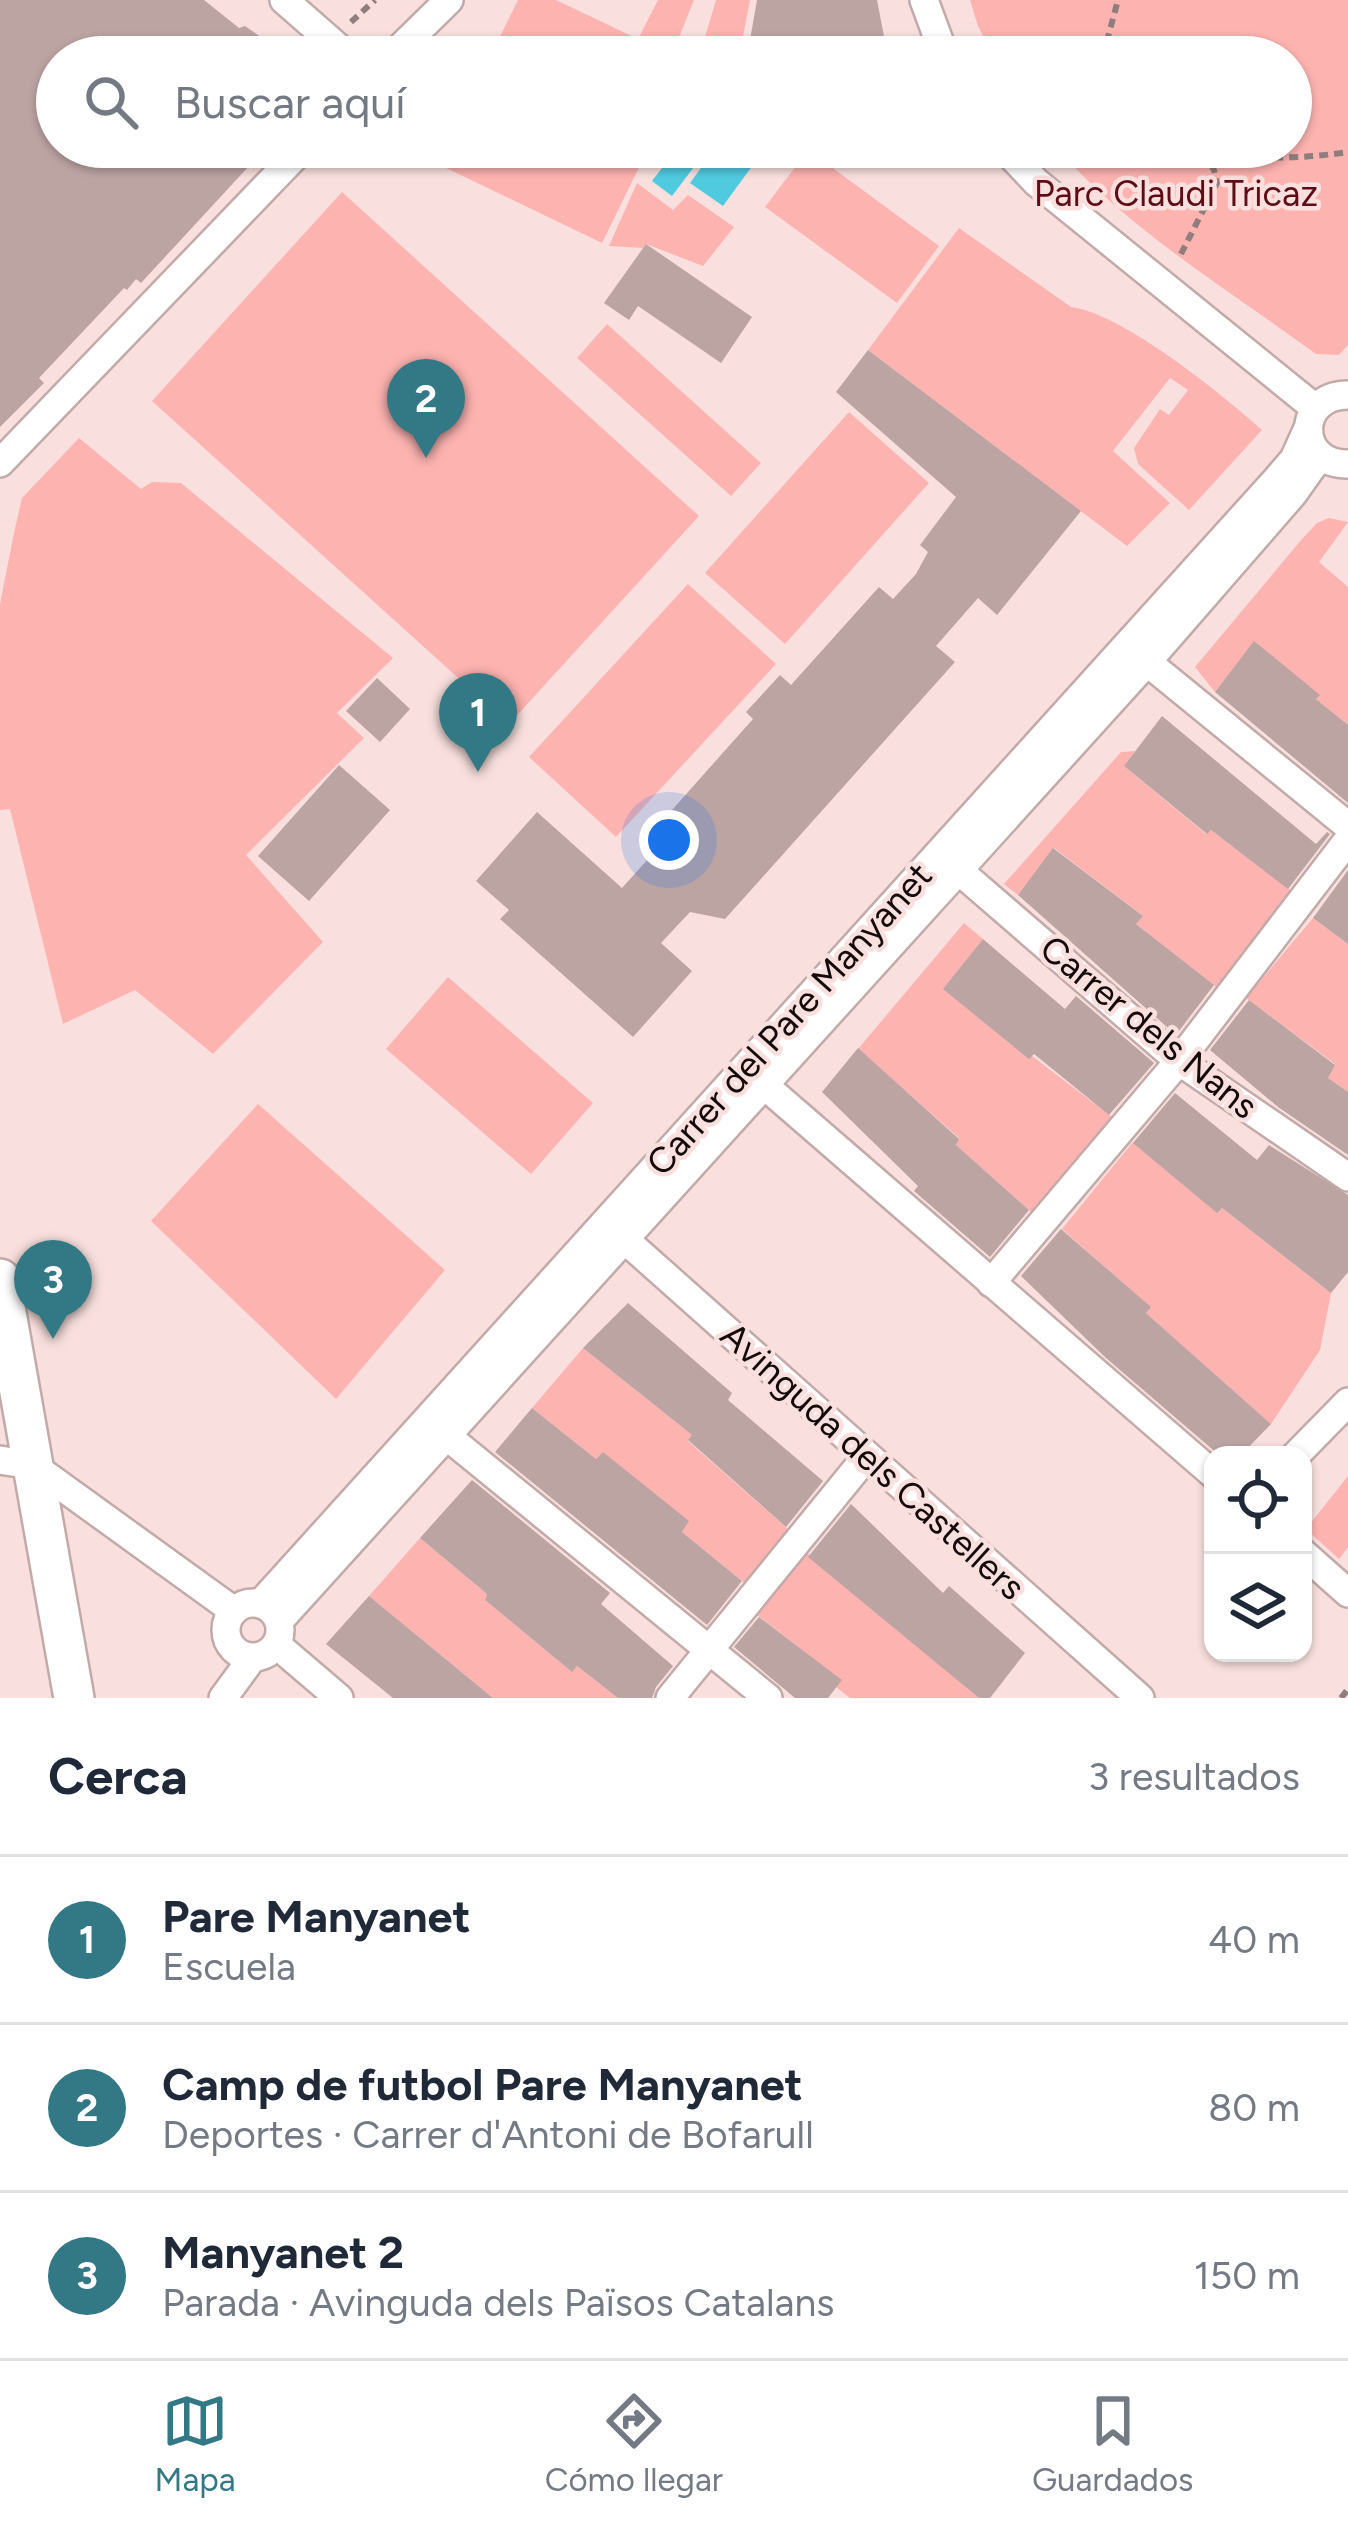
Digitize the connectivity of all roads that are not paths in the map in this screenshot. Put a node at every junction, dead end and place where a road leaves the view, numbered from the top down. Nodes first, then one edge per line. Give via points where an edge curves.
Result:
1 (284, 0) edge
2 (449, 0) edge
3 (924, 0) edge
4 (325, 36) edge
5 (412, 36) edge
6 (937, 36) edge
7 (284, 168) edge
8 (1024, 168) edge
9 (1348, 394) edge
10 (1312, 418) junction
11 (1334, 460) edge
12 (0, 463) edge
13 (1147, 662) junction
14 (1348, 826) edge
15 (1348, 840) edge
16 (957, 869) junction
17 (1180, 1061) junction
18 (754, 1077) junction
19 (1348, 1177) edge
20 (616, 1232) junction
21 (991, 1283) junction
22 (1, 1295) edge
23 (1348, 1402) edge
24 (448, 1437) junction
25 (1305, 1446) edge
26 (867, 1456) junction
27 (16, 1462) edge
28 (1204, 1466) edge
29 (1304, 1554) edge
30 (1348, 1592) edge
31 (261, 1628) junction
32 (711, 1650) junction
33 (1108, 1688) edge
34 (74, 1698) edge
35 (224, 1698) edge
36 (339, 1698) edge
37 (670, 1698) edge
38 (769, 1698) edge
39 (1140, 1698) edge

1 - 4 street
2 - 5 street
3 - 6 street
7 - 12 street
8 - 10 street
9 - 10 street via 1332,396
10 - 11 street via 1309,438
10 - 18 street, Carrer del Pare Manyanet via 1294,459
11 - 13 street, Carrer del Pare Manyanet via 1292,494
13 - 14 street
13 - 16 street, Carrer del Pare Manyanet
15 - 17 street
16 - 17 street, Carrer dels Nans
16 - 18 street, Carrer del Pare Manyanet
17 - 19 street, Carrer dels Nans
17 - 21 street
18 - 20 street, Carrer del Pare Manyanet
18 - 21 street
20 - 24 street, Carrer del Pare Manyanet
20 - 26 street, Avinguda dels Castellers
20 - 31 street, Carrer del Pare Manyanet
21 - 28 street
22 - 27 main road
23 - 25 street
24 - 31 street, Carrer del Pare Manyanet
24 - 32 street
26 - 32 street
26 - 33 street, Avinguda dels Castellers
27 - 31 street
27 - 34 main road
29 - 30 street
31 - 35 street, Carrer del Pare Manyanet
31 - 36 street
32 - 37 street
32 - 38 street
33 - 39 street, Avinguda dels Castellers

